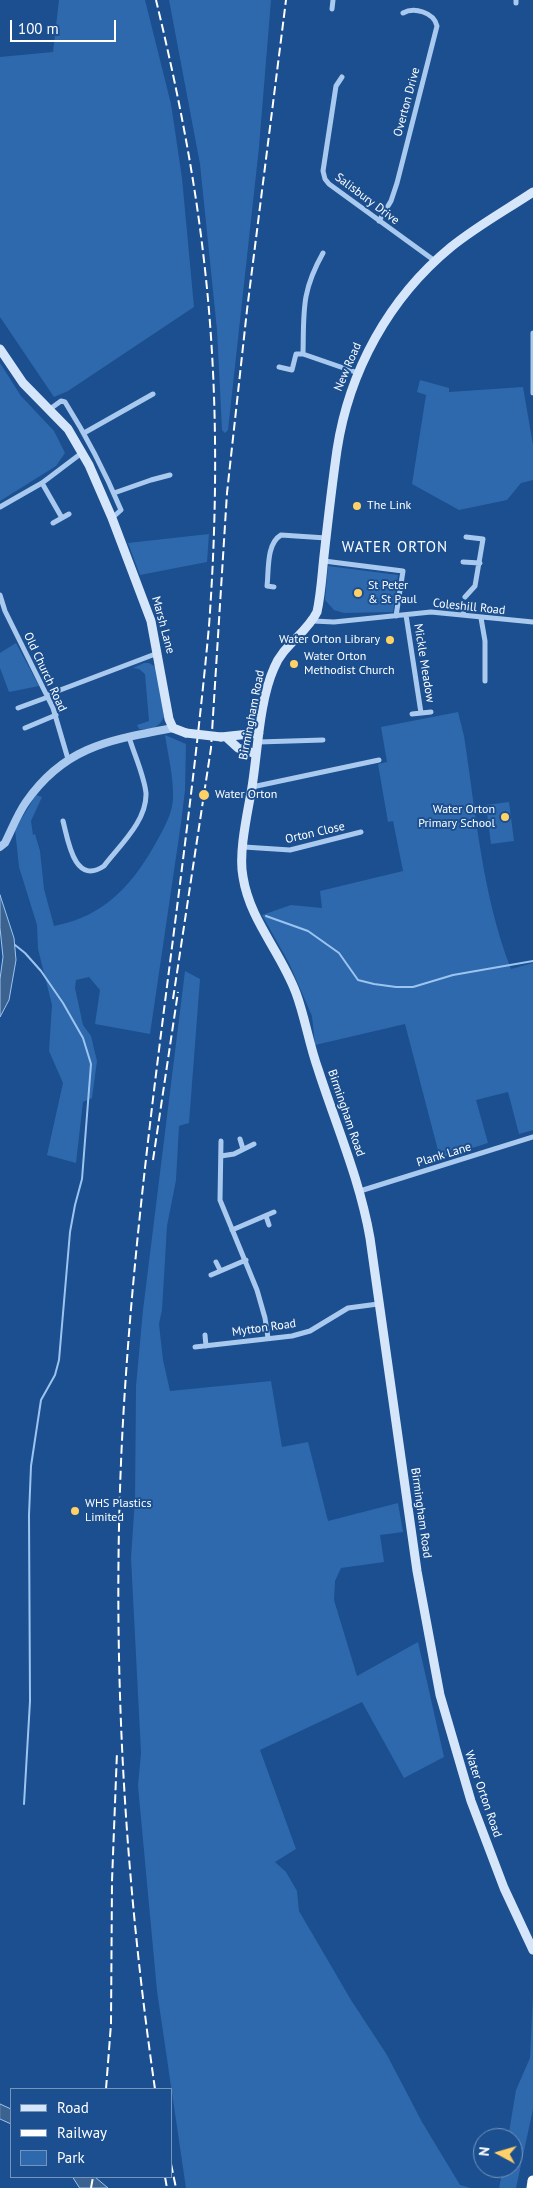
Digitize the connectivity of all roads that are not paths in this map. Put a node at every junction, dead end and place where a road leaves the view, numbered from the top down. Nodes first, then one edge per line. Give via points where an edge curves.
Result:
1 (333, 0) edge
2 (332, 9) dead end
3 (403, 13) dead end
4 (342, 77) dead end
5 (533, 192) edge
6 (379, 221) junction
7 (323, 253) dead end
8 (435, 261) junction
9 (533, 333) edge
10 (0, 349) edge
11 (303, 354) junction
12 (279, 367) dead end
13 (358, 373) junction
14 (533, 393) edge
15 (154, 394) dead end
16 (50, 409) junction
17 (84, 432) junction
18 (82, 452) junction
19 (170, 475) dead end
20 (42, 483) junction
21 (114, 493) junction
22 (0, 507) edge
23 (69, 514) dead end
24 (62, 518) junction
25 (112, 518) junction
26 (54, 523) dead end
27 (466, 537) dead end
28 (326, 538) junction
29 (324, 561) junction
30 (463, 562) dead end
31 (480, 563) junction
32 (274, 587) dead end
33 (0, 595) edge
34 (465, 597) dead end
35 (464, 608) dead end
36 (406, 615) junction
37 (463, 615) junction
38 (396, 616) junction
39 (481, 618) junction
40 (313, 621) junction
41 (533, 622) edge
42 (158, 653) junction
43 (485, 681) dead end
44 (47, 696) junction
45 (18, 708) dead end
46 (431, 712) dead end
47 (421, 713) junction
48 (412, 714) dead end
49 (56, 715) junction
50 (25, 728) dead end
51 (173, 728) junction
52 (129, 737) junction
53 (223, 737) junction
54 (258, 738) junction
55 (323, 740) dead end
56 (256, 754) junction
57 (68, 759) junction
58 (379, 760) dead end
59 (252, 787) junction
60 (63, 820) dead end
61 (361, 832) dead end
62 (0, 847) edge
63 (244, 848) junction
64 (533, 1137) edge
65 (240, 1139) dead end
66 (222, 1141) dead end
67 (254, 1144) dead end
68 (243, 1149) junction
69 (221, 1156) junction
70 (360, 1191) junction
71 (274, 1212) dead end
72 (266, 1216) junction
73 (269, 1225) dead end
74 (232, 1230) junction
75 (246, 1260) junction
76 (216, 1262) dead end
77 (220, 1270) junction
78 (211, 1274) dead end
79 (378, 1304) junction
80 (205, 1335) dead end
81 (268, 1338) junction
82 (206, 1346) junction
83 (195, 1348) dead end
84 (428, 1640) joint
85 (533, 1950) edge
86 (533, 2181) edge
87 (532, 2188) edge

1 - 2 street
3 - 6 street, Overton Drive via 428,13 437,26 397,183
4 - 6 street, Salisbury Drive via 336,86 323,171 325,179
5 - 8 main road, New Road
6 - 8 street, Salisbury Drive
7 - 11 street via 304,299
8 - 13 main road, New Road via 392,311
9 - 14 street
10 - 16 main road, Marsh Lane via 23,383
11 - 12 street via 296,354 292,370
11 - 13 street
13 - 28 main road, New Road via 341,427
15 - 17 street
16 - 17 street via 65,402
16 - 18 main road, Marsh Lane via 74,437
17 - 21 street
18 - 20 street
18 - 25 main road, Marsh Lane
19 - 21 street
20 - 22 street
20 - 24 street
21 - 25 street via 120,510
23 - 24 street
24 - 26 street
25 - 42 main road, Marsh Lane via 147,609
27 - 31 street via 483,539
28 - 29 main road, New Road
28 - 32 street via 287,535 276,538 272,544 266,586
29 - 38 street via 403,571
29 - 40 main road, New Road
30 - 31 street
31 - 34 street via 475,586
33 - 44 street, Old Church Road
35 - 37 street
36 - 37 street, Coleshill Road via 431,612
36 - 38 street, Coleshill Road
36 - 47 street, Mickle Meadow
37 - 39 street, Coleshill Road
38 - 40 street, Coleshill Road
39 - 41 street, Coleshill Road
39 - 43 street via 486,641
40 - 54 main road, Birmingham Road via 288,645 274,666
42 - 44 street
42 - 51 main road, Marsh Lane via 167,714
44 - 45 street
44 - 49 street, Old Church Road
46 - 47 street, Mickle Meadow
47 - 48 street, Mickle Meadow
49 - 50 street
49 - 57 street, Old Church Road
51 - 52 street
51 - 53 main road, bridge via 186,734
52 - 57 street
52 - 60 street via 145,787 145,804 138,822 104,866 87,870 76,863
53 - 54 main road
53 - 56 main road via 238,748
54 - 55 street
54 - 56 main road, Birmingham Road
56 - 59 main road, Birmingham Road
57 - 62 street via 52,770 25,802
58 - 59 street
59 - 63 main road, Birmingham Road
61 - 63 street, Orton Close via 290,850
63 - 70 main road, Birmingham Road via 242,874 254,916 296,993
64 - 70 street, Plank Lane
65 - 68 street
66 - 69 street
67 - 68 street
68 - 69 street
69 - 74 street via 220,1200
70 - 79 main road, Birmingham Road
71 - 72 street
72 - 73 street
72 - 74 street
74 - 75 street
75 - 77 street
75 - 81 street via 265,1318
76 - 77 street
77 - 78 street
79 - 81 street, Mytton Road via 348,1308 310,1331
79 - 84 main road, Birmingham Road
80 - 82 street
81 - 82 street, Mytton Road
82 - 83 street, Mytton Road
84 - 85 main road, Water Orton Road via 471,1801 504,1888
86 - 87 highway

